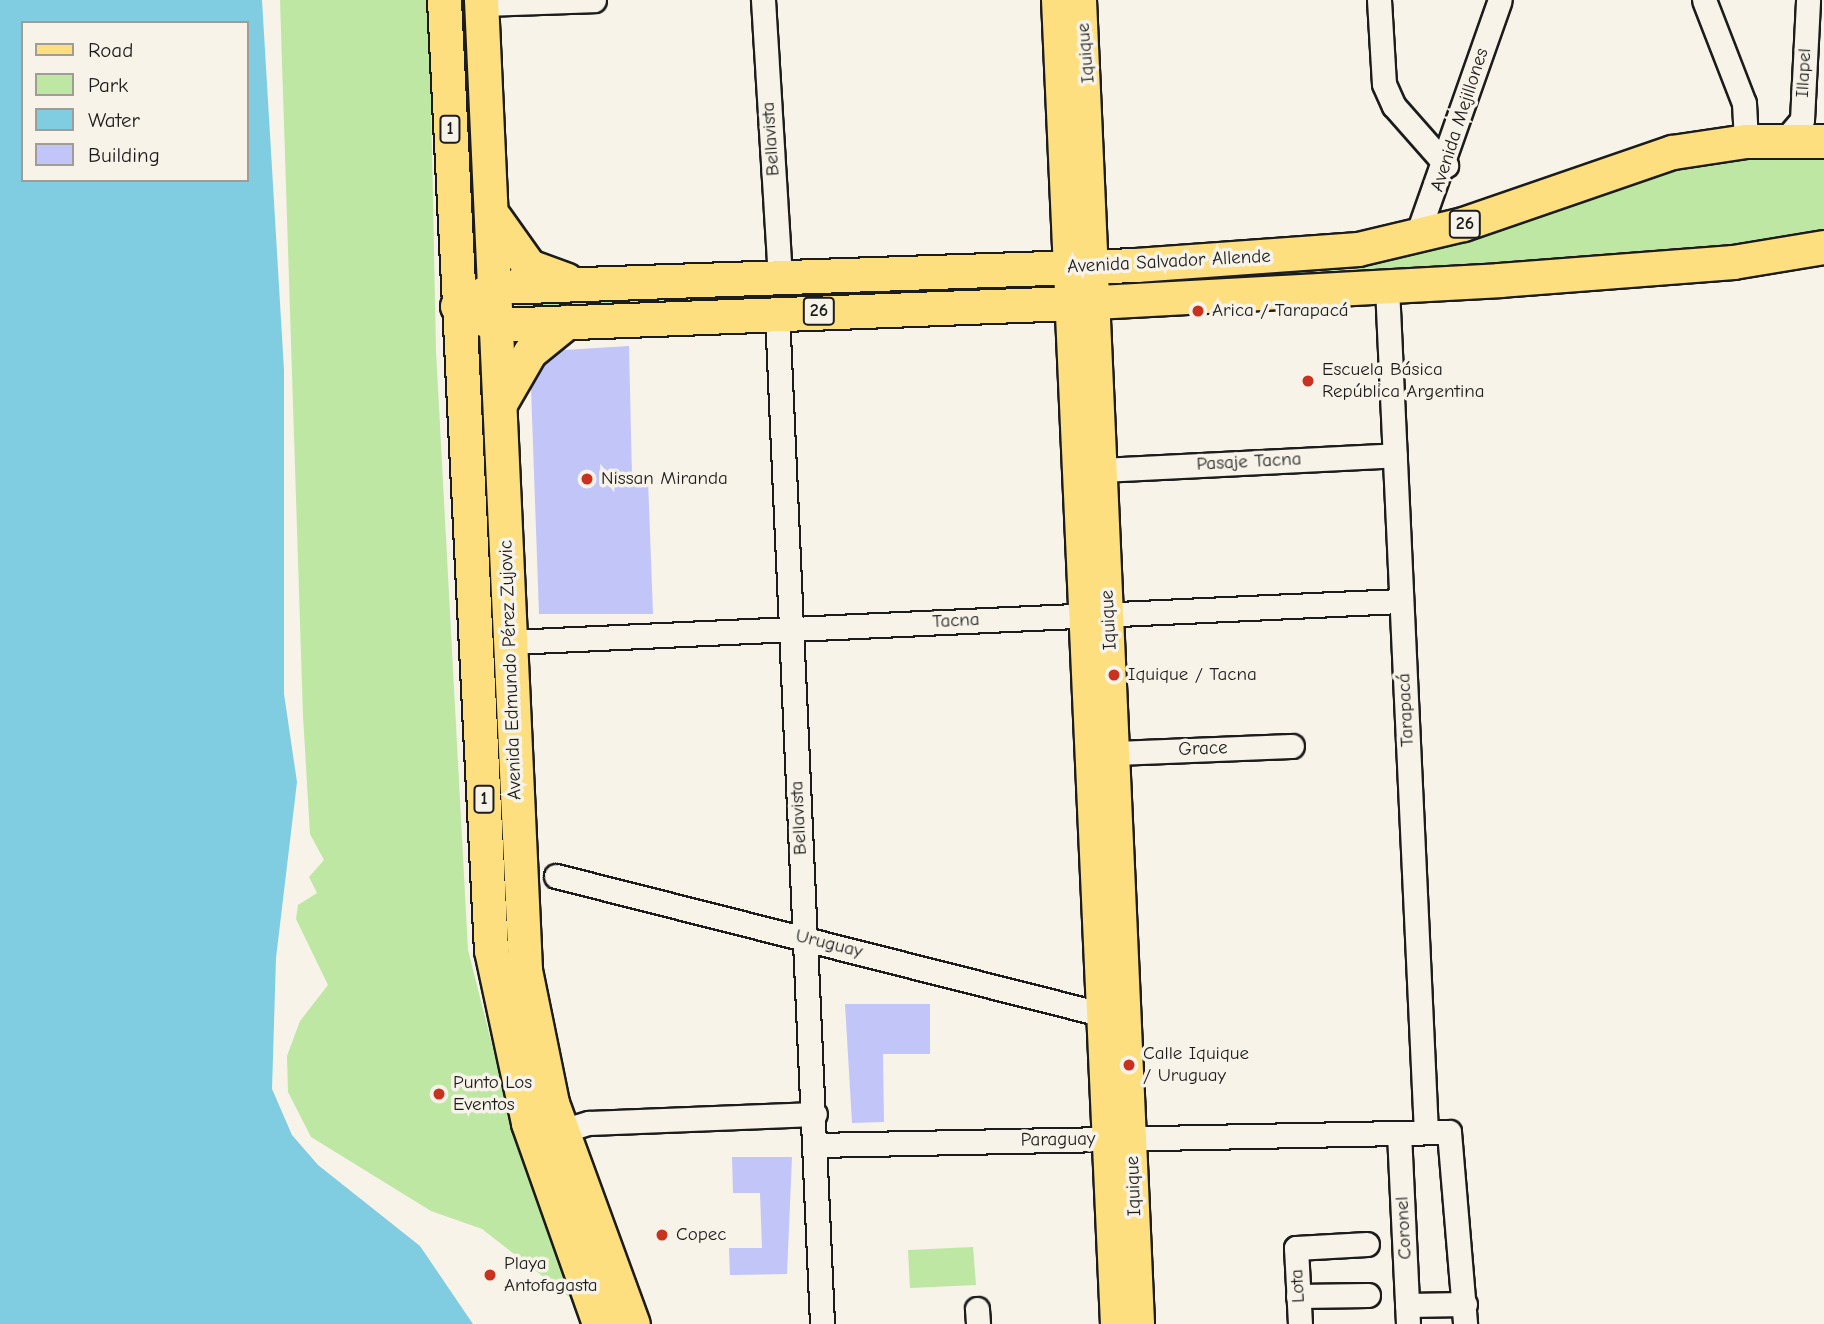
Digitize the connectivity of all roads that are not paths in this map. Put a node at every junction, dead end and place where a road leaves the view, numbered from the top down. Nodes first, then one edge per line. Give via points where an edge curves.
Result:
1 (444, 0) edge
2 (594, 0) edge
3 (763, 0) edge
4 (1056, 0) edge
5 (1082, 0) edge
6 (1379, 0) edge
7 (1500, 0) edge
8 (1704, 0) edge
9 (1808, 0) edge
10 (481, 2) edge
11 (1784, 140) junction
12 (1746, 141) junction
13 (1824, 141) edge
14 (1446, 165) junction
15 (493, 213) junction
16 (1416, 238) junction
17 (1824, 247) edge
18 (1083, 267) junction
19 (780, 278) junction
20 (593, 285) junction
21 (1387, 287) junction
22 (497, 288) junction
23 (1084, 302) junction
24 (457, 306) junction
25 (777, 313) junction
26 (567, 323) junction
27 (496, 325) junction
28 (500, 404) junction
29 (1395, 455) junction
30 (1103, 470) junction
31 (1401, 601) junction
32 (1097, 615) junction
33 (789, 629) junction
34 (511, 642) junction
35 (1292, 746) dead end
36 (1115, 753) junction
37 (556, 876) dead end
38 (806, 937) junction
39 (1101, 1014) junction
40 (815, 1114) junction
41 (562, 1131) junction
42 (1426, 1132) junction
43 (1399, 1133) junction
44 (1119, 1138) junction
45 (816, 1145) junction
46 (1367, 1244) dead end
47 (1368, 1295) dead end
48 (1298, 1296) junction
49 (1465, 1314) edge
50 (1408, 1315) edge
51 (599, 1324) edge
52 (633, 1324) edge
53 (822, 1324) edge
54 (1115, 1324) edge
55 (1140, 1324) edge
56 (1300, 1324) edge

1 - 24 highway, Avenida Edmundo Pérez Zujovic / 1
2 - 10 street
3 - 19 street, Bellavista
4 - 18 main road, Iquique
5 - 18 main road, Iquique
6 - 14 street via 1384,84 1394,106
7 - 14 street, Avenida Mejillones
8 - 12 street via 1744,103
9 - 11 street, Illapel via 1802,120
10 - 15 highway, Avenida Edmundo Pérez Zujovic / 1
11 - 12 highway, Avenida Salvador Allende / 26
11 - 13 highway, Avenida Salvador Allende / 26
12 - 16 highway, Avenida Salvador Allende / 26 via 1636,161
14 - 16 street, Avenida Mejillones
15 - 20 highway via 530,266
15 - 22 highway, Avenida Edmundo Pérez Zujovic / 1
16 - 18 highway, Avenida Salvador Allende / 26 via 1297,256
17 - 21 highway, Avenida Salvador Allende / 26 via 1733,262
18 - 19 highway, Avenida Salvador Allende / 26
18 - 23 main road, Iquique
19 - 20 highway, Avenida Salvador Allende / 26
20 - 22 highway, Avenida Salvador Allende / 26
21 - 23 highway, Avenida Salvador Allende / 26
21 - 29 street, Tarapacá
22 - 24 highway
22 - 27 highway, Avenida Edmundo Pérez Zujovic / 1
23 - 25 highway, Avenida Salvador Allende / 26
23 - 30 main road, Iquique
23 - 32 main road, Iquique
24 - 27 highway
24 - 51 highway, Avenida Edmundo Pérez Zujovic / 1 via 496,990 528,1123
25 - 26 highway, Avenida Salvador Allende / 26
25 - 33 street, Bellavista
26 - 27 highway, Avenida Salvador Allende / 26
26 - 28 highway via 530,352
27 - 28 highway, Avenida Edmundo Pérez Zujovic / 1
28 - 34 highway, Avenida Edmundo Pérez Zujovic / 1
29 - 30 street, Pasaje Tacna
29 - 31 street, Tarapacá
30 - 32 main road, Iquique
31 - 32 street, Tacna
31 - 42 street, Tarapacá
32 - 33 street, Tacna
32 - 36 main road, Iquique
32 - 39 main road, Iquique
33 - 34 street, Tacna
33 - 38 street, Bellavista
34 - 41 highway, Avenida Edmundo Pérez Zujovic / 1 via 525,970
35 - 36 street, Grace
36 - 44 main road, Iquique
37 - 38 street, Uruguay
38 - 39 street, Uruguay
38 - 40 street, Bellavista
39 - 44 main road, Iquique
40 - 41 street via 589,1123
40 - 45 street, Bellavista
41 - 52 highway, Avenida Edmundo Pérez Zujovic / 1
42 - 43 street, Paraguay
42 - 49 street via 1454,1138
43 - 44 street, Paraguay
43 - 50 street, Coronel
44 - 45 street, Paraguay
44 - 54 main road, Iquique
44 - 55 main road, Iquique
45 - 53 street, Bellavista
46 - 48 street, Lota via 1296,1248
47 - 48 street
48 - 56 street, Lota
49 - 50 street

